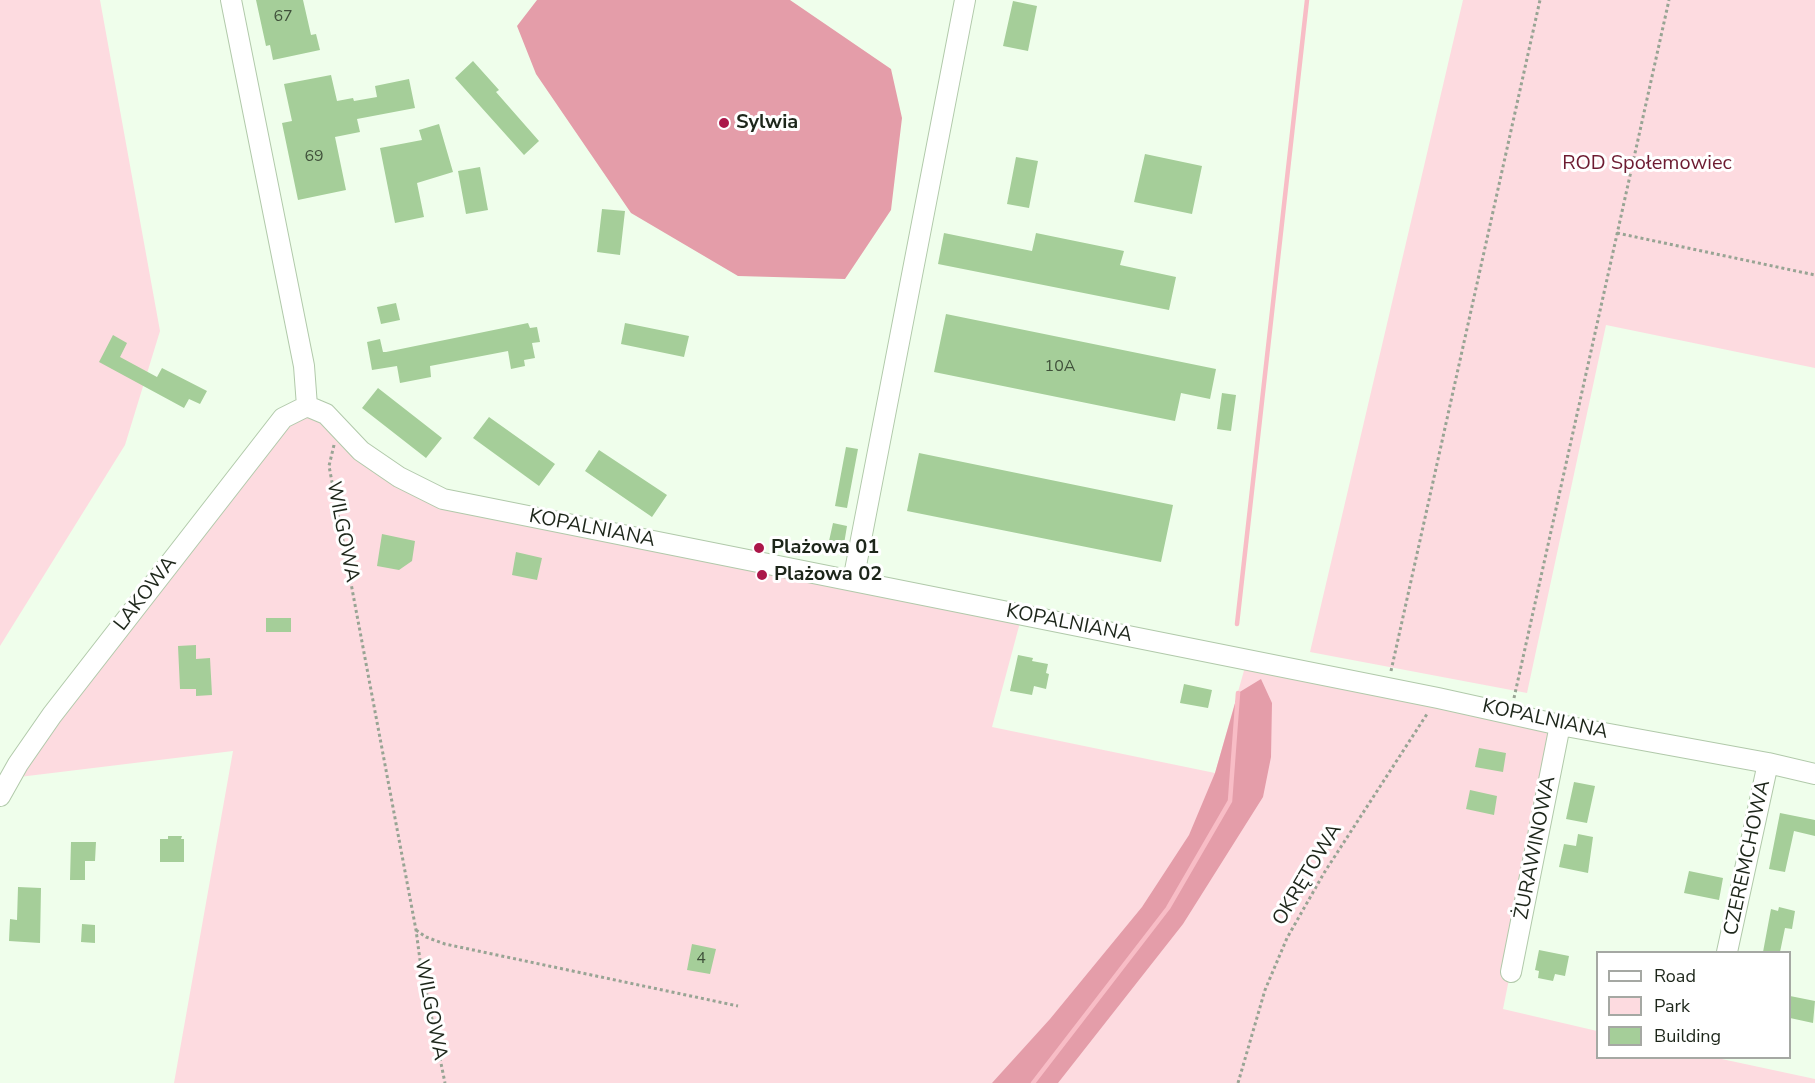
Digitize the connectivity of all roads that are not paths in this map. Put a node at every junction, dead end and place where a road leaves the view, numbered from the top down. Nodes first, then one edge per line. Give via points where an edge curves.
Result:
1 (231, 0) edge
2 (965, 0) edge
3 (307, 406) junction
4 (853, 581) junction
5 (1560, 725) junction
6 (1768, 763) junction
7 (1815, 774) edge
8 (0, 796) edge
9 (1727, 951) edge
10 (1511, 972) dead end

1 - 3 street via 302,355
2 - 4 street
3 - 4 street, KOPALNIANA via 326,414 361,451 442,499
3 - 8 street, LAKOWA via 283,418 52,715
4 - 5 street, KOPALNIANA
5 - 6 street, KOPALNIANA
5 - 10 street, ŻURAWINOWA
6 - 7 street, KOPALNIANA
6 - 9 street, CZEREMCHOWA

